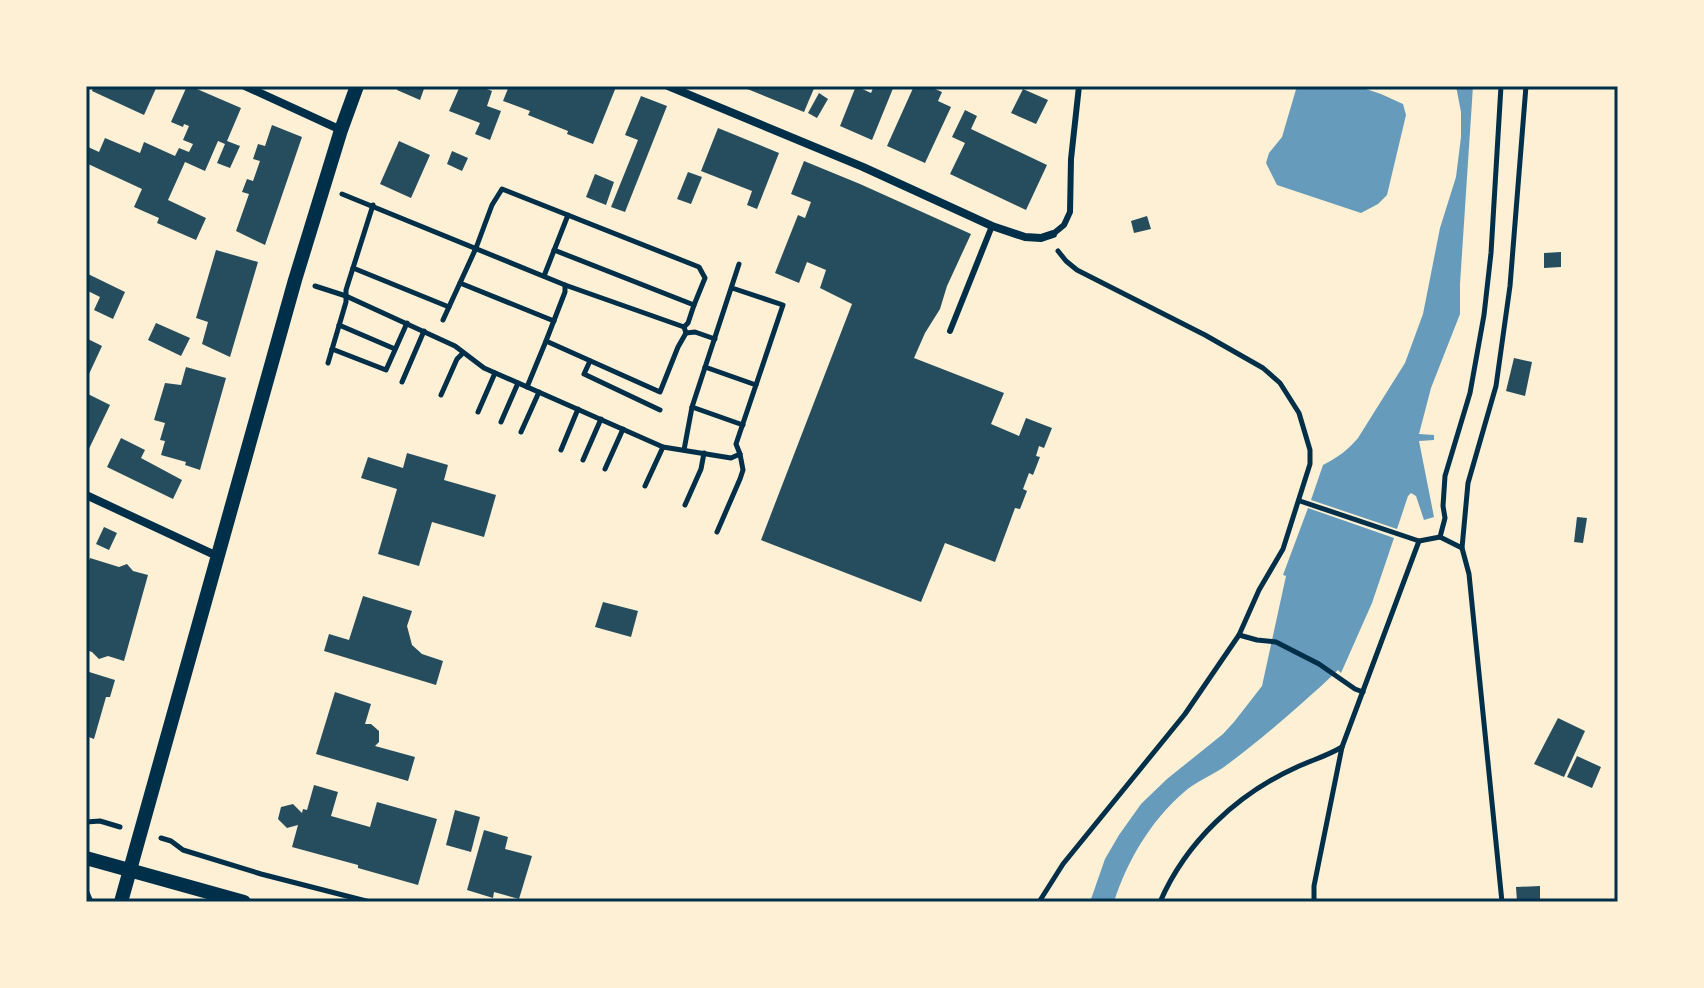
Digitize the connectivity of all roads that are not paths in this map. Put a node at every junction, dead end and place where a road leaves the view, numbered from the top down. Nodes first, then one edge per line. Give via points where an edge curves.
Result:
1 (245, 86) edge
2 (357, 86) edge
3 (668, 86) edge
4 (1079, 86) edge
5 (341, 130) junction
6 (992, 226) junction
7 (1053, 234) joint
8 (950, 331) dead end
9 (86, 495) edge
10 (217, 556) junction
11 (86, 858) edge
12 (130, 871) junction
13 (121, 902) edge
14 (244, 902) edge

1 - 5 street
2 - 5 street
3 - 6 street
4 - 7 lane via 1070,212
5 - 10 street
6 - 7 street via 1025,237
6 - 8 lane
9 - 10 street
10 - 12 street
11 - 12 street
12 - 13 street
12 - 14 street

